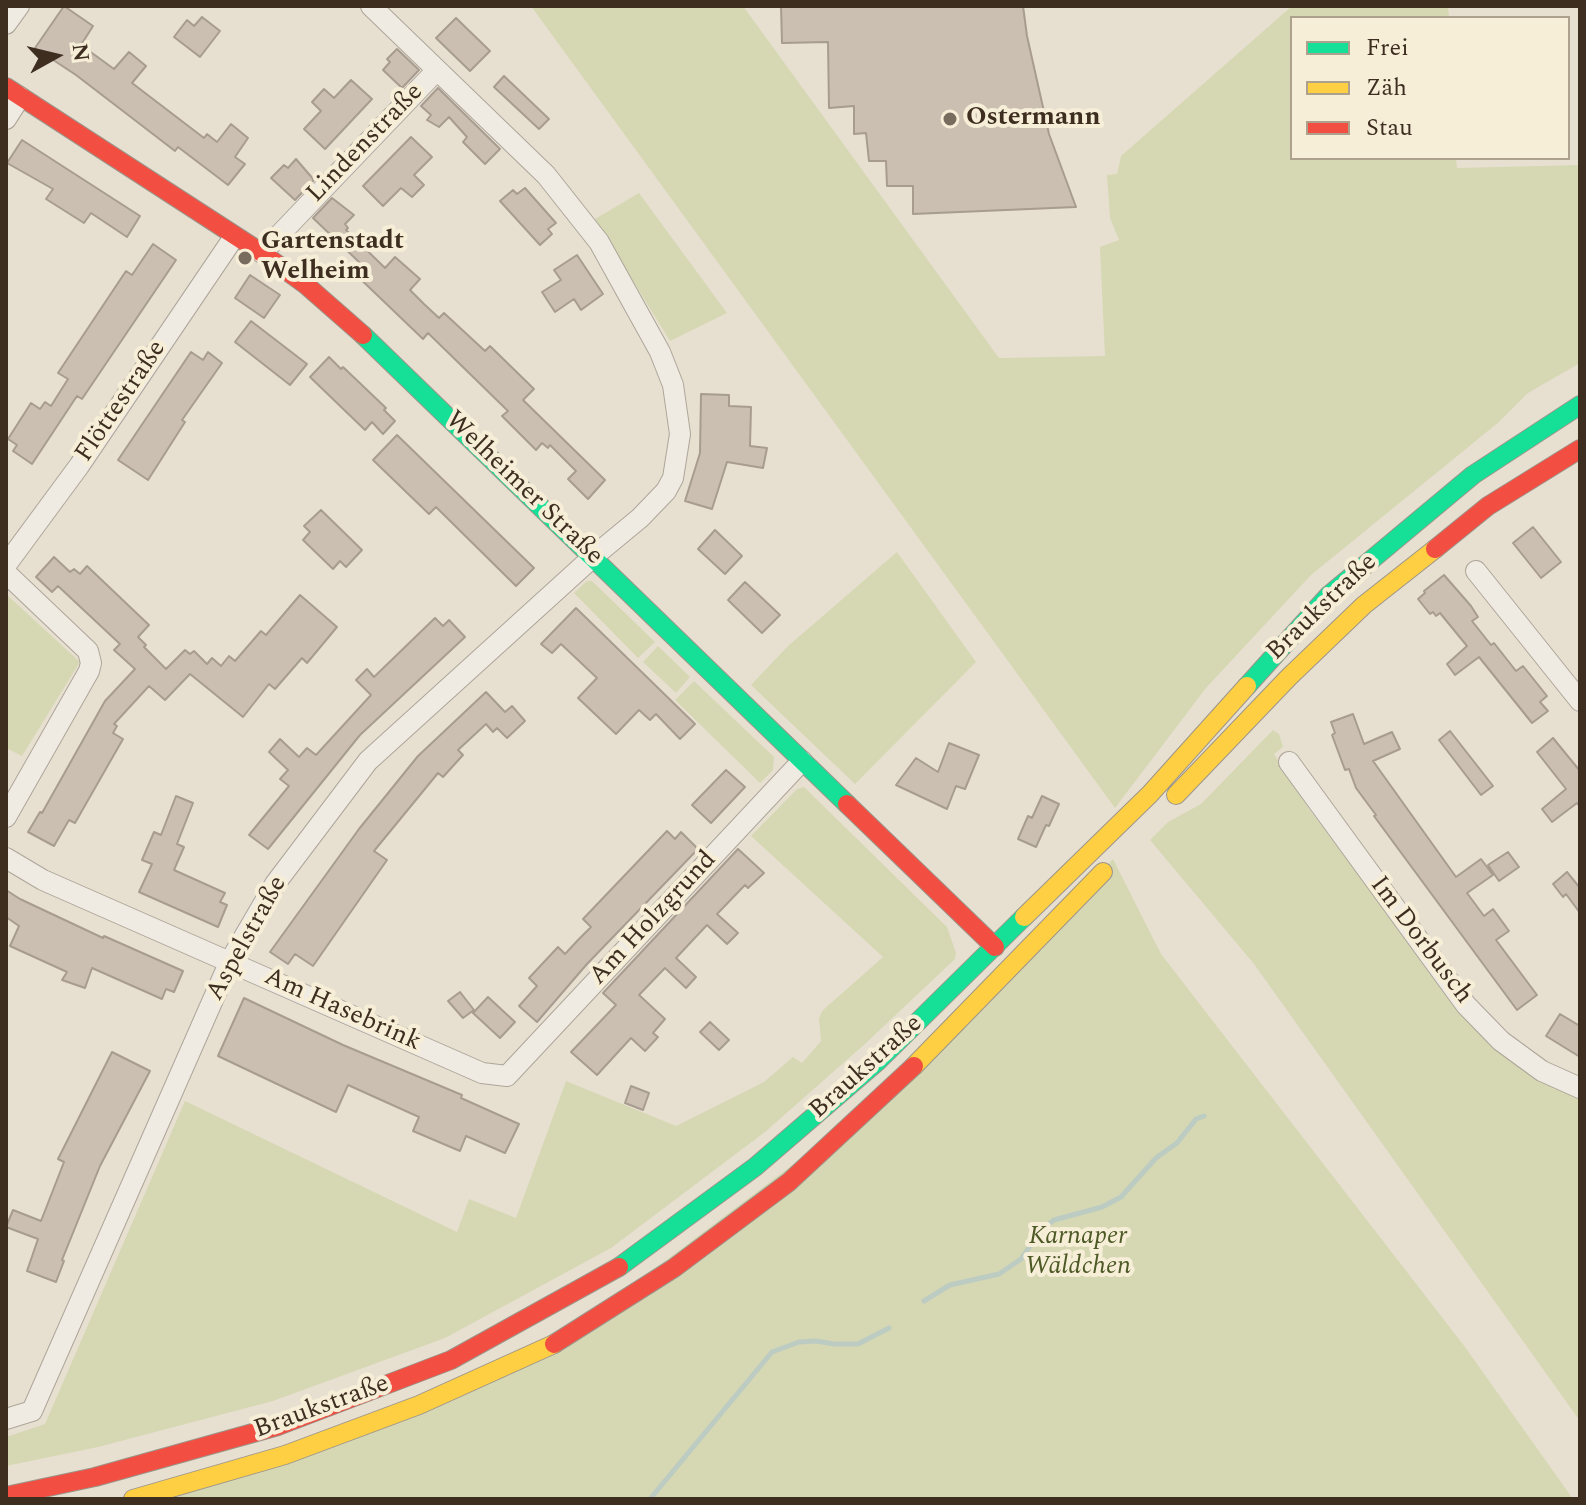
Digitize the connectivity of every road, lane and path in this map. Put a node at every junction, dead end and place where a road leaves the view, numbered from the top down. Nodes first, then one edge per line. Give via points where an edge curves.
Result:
1 (19, 6) edge
2 (371, 6) edge
3 (6, 24) edge
4 (437, 70) junction
5 (13, 92) edge
6 (6, 119) edge
7 (234, 237) junction
8 (262, 253) junction
9 (1580, 405) edge
10 (1580, 449) edge
11 (594, 556) junction
12 (6, 565) edge
13 (1476, 571) dead end
14 (6, 573) edge
15 (1580, 701) edge
16 (802, 761) junction
17 (1289, 762) dead end
18 (1161, 810) dead end
19 (6, 817) edge
20 (1120, 854) dead end
21 (6, 858) edge
22 (995, 947) junction
23 (230, 961) junction
24 (507, 1076) joint
25 (1580, 1088) edge
26 (6, 1419) edge
27 (6, 1496) edge
28 (133, 1499) edge

1 - 3 street
2 - 4 street, Aspelstraße
4 - 8 street, Lindenstraße
4 - 11 street, Aspelstraße via 546,175 599,242 673,385 680,434 673,478 657,501
5 - 6 street
5 - 7 main road, Welheimer Straße
7 - 8 main road, Welheimer Straße
7 - 12 street, Flöttestraße
8 - 11 main road, Welheimer Straße via 349,322
9 - 22 main road, Braukstraße via 1473,475 1328,596 1150,794
10 - 18 main road, Braukstraße via 1488,506 1364,605
11 - 16 main road, Welheimer Straße
11 - 23 street, Aspelstraße via 368,761 275,884
13 - 15 street
14 - 19 street via 88,651 91,663
16 - 22 main road, Welheimer Straße
16 - 24 street, Am Holzgrund
17 - 25 street, Im Dorbusch via 1466,1005 1501,1041 1542,1071
20 - 28 main road, Braukstraße via 892,1088 789,1182 674,1268 553,1345 419,1405 285,1455
21 - 23 street, Am Hasebrink via 43,880
22 - 27 main road, Braukstraße via 877,1062 755,1167 586,1286 451,1360 278,1426
23 - 24 street, Am Hasebrink via 482,1073
23 - 26 street, Aspelstraße via 32,1411

